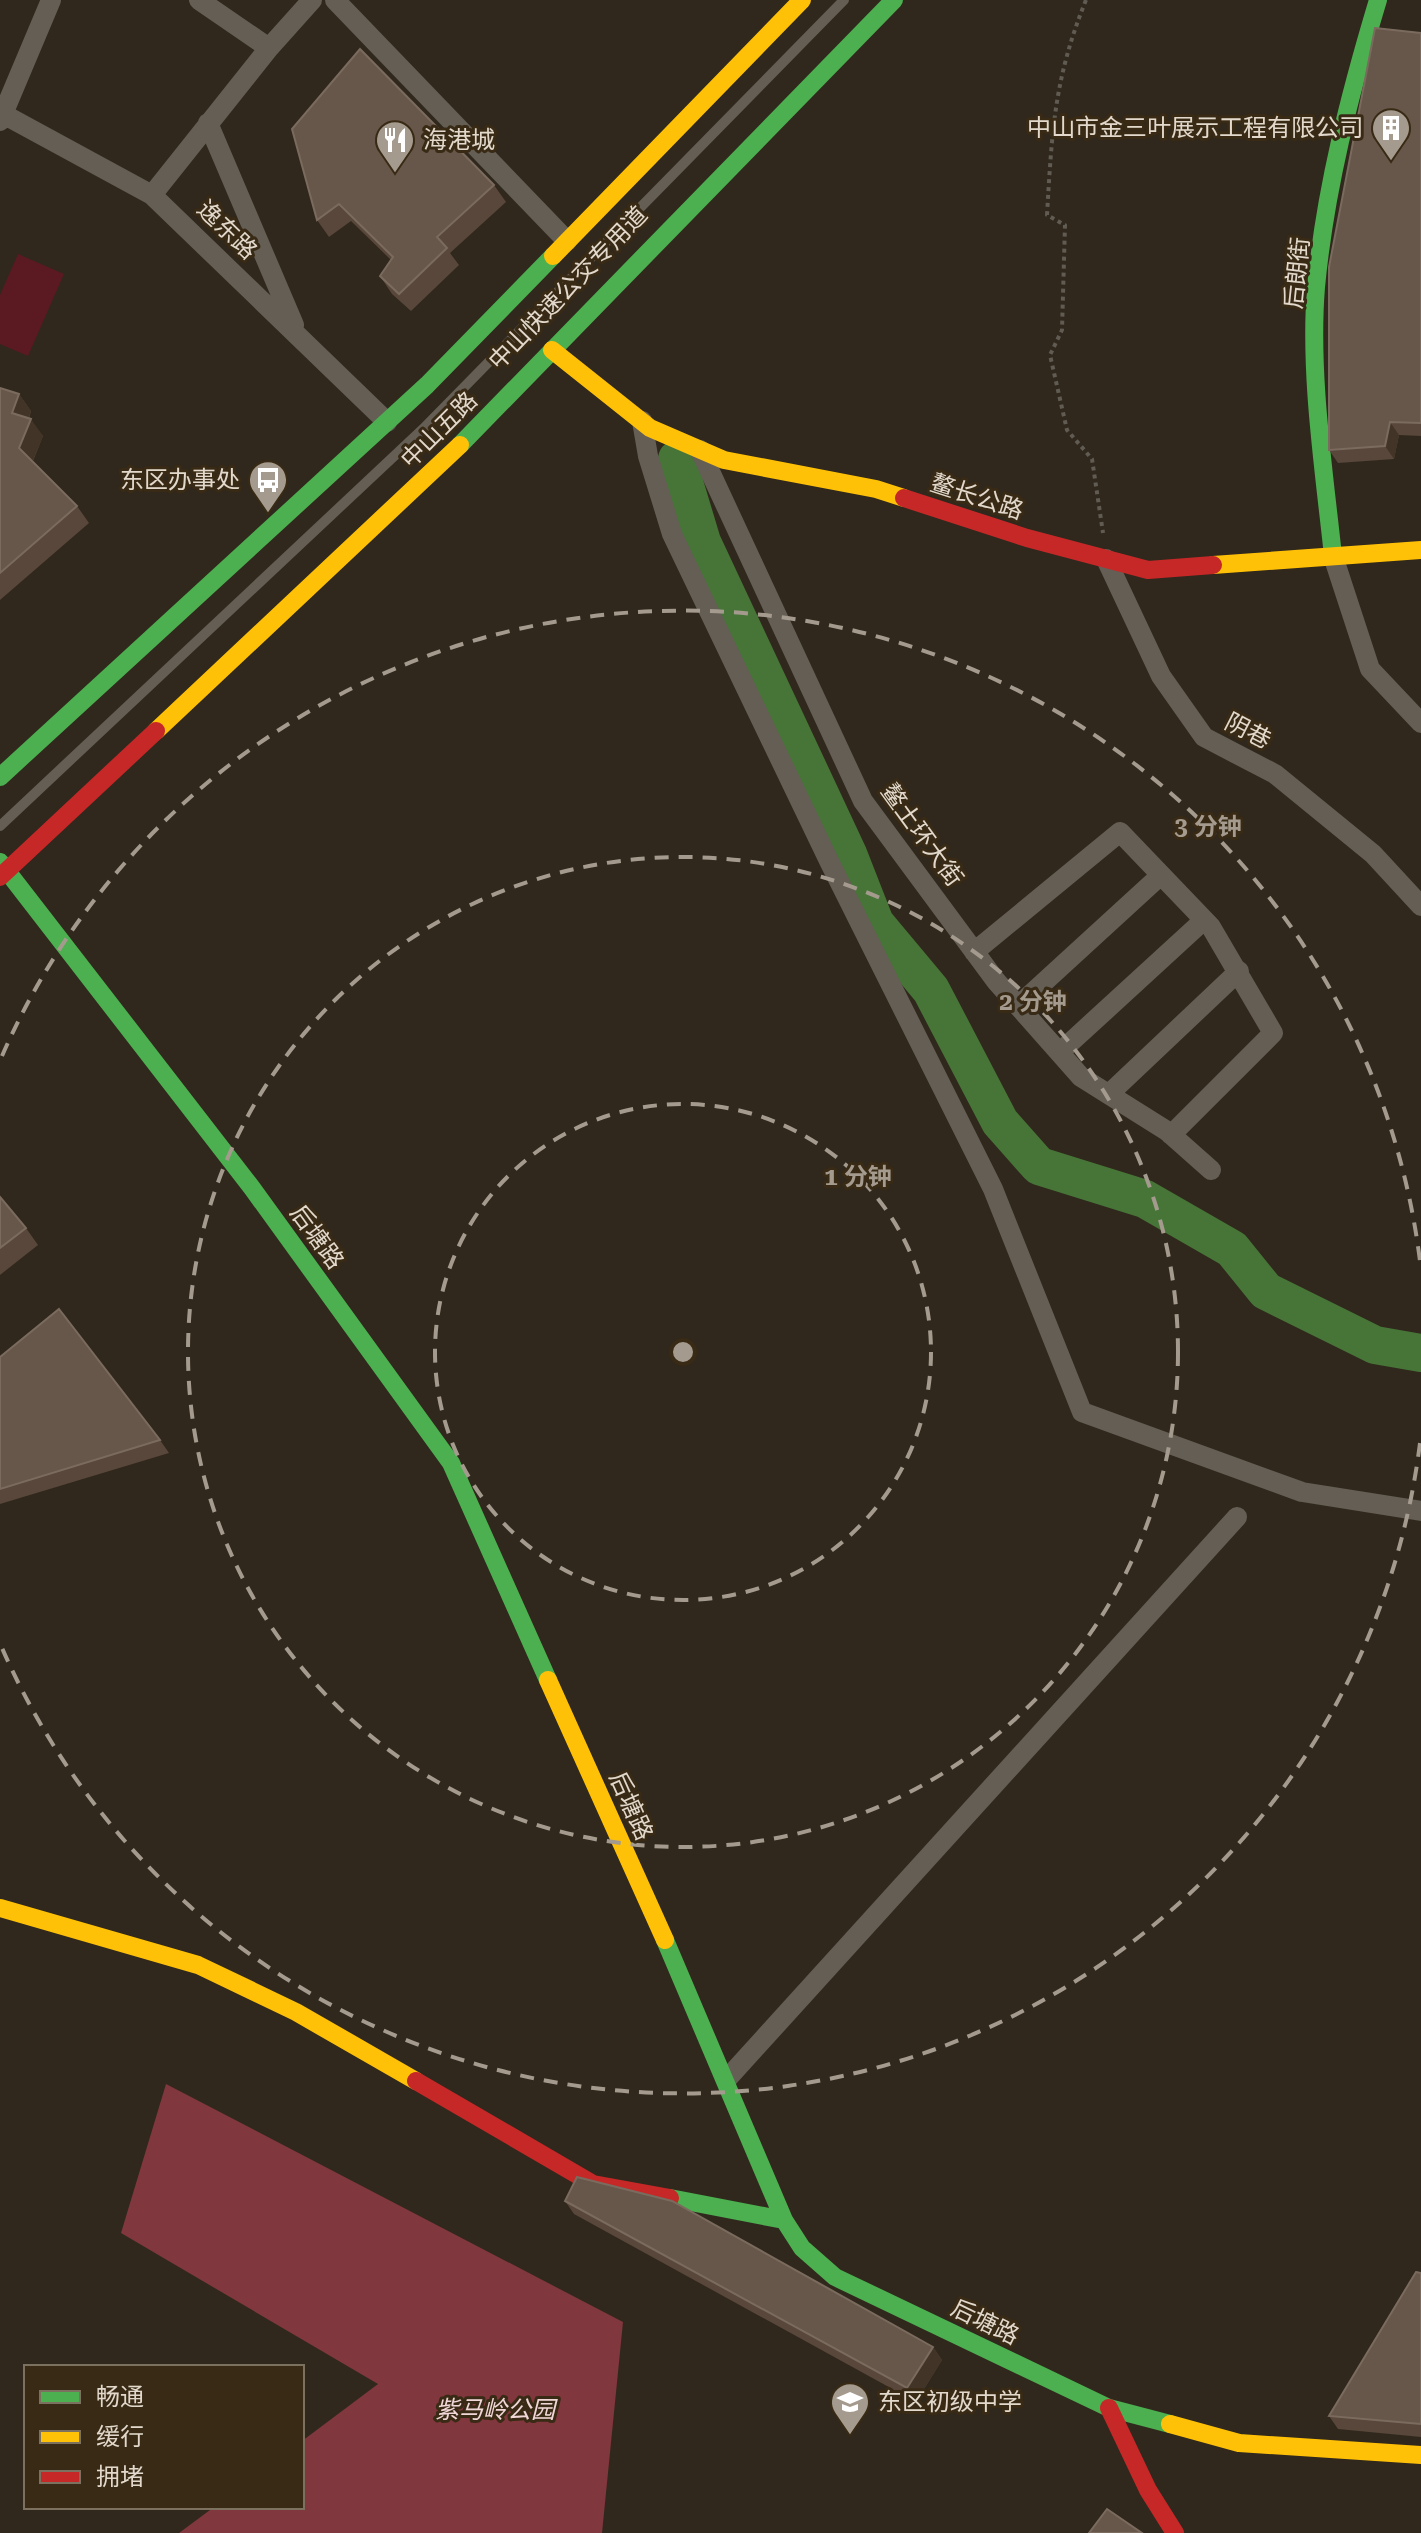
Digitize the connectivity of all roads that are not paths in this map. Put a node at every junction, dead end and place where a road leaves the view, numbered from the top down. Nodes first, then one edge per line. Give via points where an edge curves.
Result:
1 (51, 0) edge
2 (199, 0) edge
3 (312, 0) edge
4 (335, 0) edge
5 (802, 0) edge
6 (844, 0) edge
7 (894, 0) edge
8 (1378, 0) edge
9 (832, 46) dead end
10 (269, 48) junction
11 (2, 118) edge
12 (208, 123) junction
13 (152, 195) junction
14 (567, 241) junction
15 (297, 333) junction
16 (552, 350) junction
17 (502, 384) dead end
18 (642, 421) junction
19 (387, 422) junction
20 (700, 450) junction
21 (1421, 550) edge
22 (1333, 556) junction
23 (1106, 559) junction
24 (1421, 723) edge
25 (0, 777) edge
26 (0, 826) edge
27 (4, 863) edge
28 (1161, 875) junction
29 (1421, 906) edge
30 (1204, 920) junction
31 (974, 952) junction
32 (1239, 971) junction
33 (1018, 1006) junction
34 (1060, 1052) junction
35 (1109, 1094) junction
36 (1171, 1135) junction
37 (1211, 1170) dead end
38 (1421, 1511) edge
39 (1237, 1517) dead end
40 (0, 1908) edge
41 (727, 2079) junction
42 (784, 2220) junction
43 (1109, 2408) junction
44 (1421, 2455) edge
45 (1175, 2533) edge

1 - 11 street, 逸东路
2 - 10 street
3 - 10 street
4 - 14 street
5 - 14 street, 中山五路
6 - 26 lane, 中山快速公交专用道 via 423,429
7 - 16 street, 中山五路
8 - 22 street, 后朗街 via 1362,76 1345,112 1316,288 1318,412
9 - 17 lane, 中山快速公交专用道
10 - 12 street
11 - 13 street, 逸东路
12 - 13 street
12 - 15 street
13 - 15 street, 逸东路
14 - 19 street, 中山五路
15 - 19 street, 逸东路
16 - 18 street, 鳌长公路
16 - 27 street, 中山五路 via 448,457
18 - 20 street, 鳌长公路
18 - 38 street via 672,534 993,1189 1082,1412 1302,1492
19 - 25 street, 中山五路
20 - 23 street, 鳌长公路 via 724,460 876,489
20 - 31 street, 鳌土环大街 via 863,801
21 - 22 street, 鳌长公路
22 - 23 street, 鳌长公路 via 1148,570
22 - 24 street via 1370,669
23 - 29 street, 阴巷 via 1161,676 1204,737 1275,774 1373,854
27 - 41 street, 后塘路 via 252,1188 451,1463
28 - 30 street
28 - 31 street via 1120,832
28 - 33 street
30 - 32 street
30 - 34 street
31 - 33 street, 鳌土环大街
32 - 35 street
32 - 36 street via 1273,1033
33 - 34 street, 鳌土环大街
34 - 35 street, 鳌土环大街 via 1081,1077
35 - 36 street, 鳌土环大街
36 - 37 street, 鳌土环大街
39 - 41 street
40 - 42 street via 198,1965 296,2012 593,2184
41 - 42 street, 后塘路
42 - 43 street, 后塘路 via 802,2248 835,2277
43 - 44 street, 后塘路 via 1239,2443
43 - 45 street

